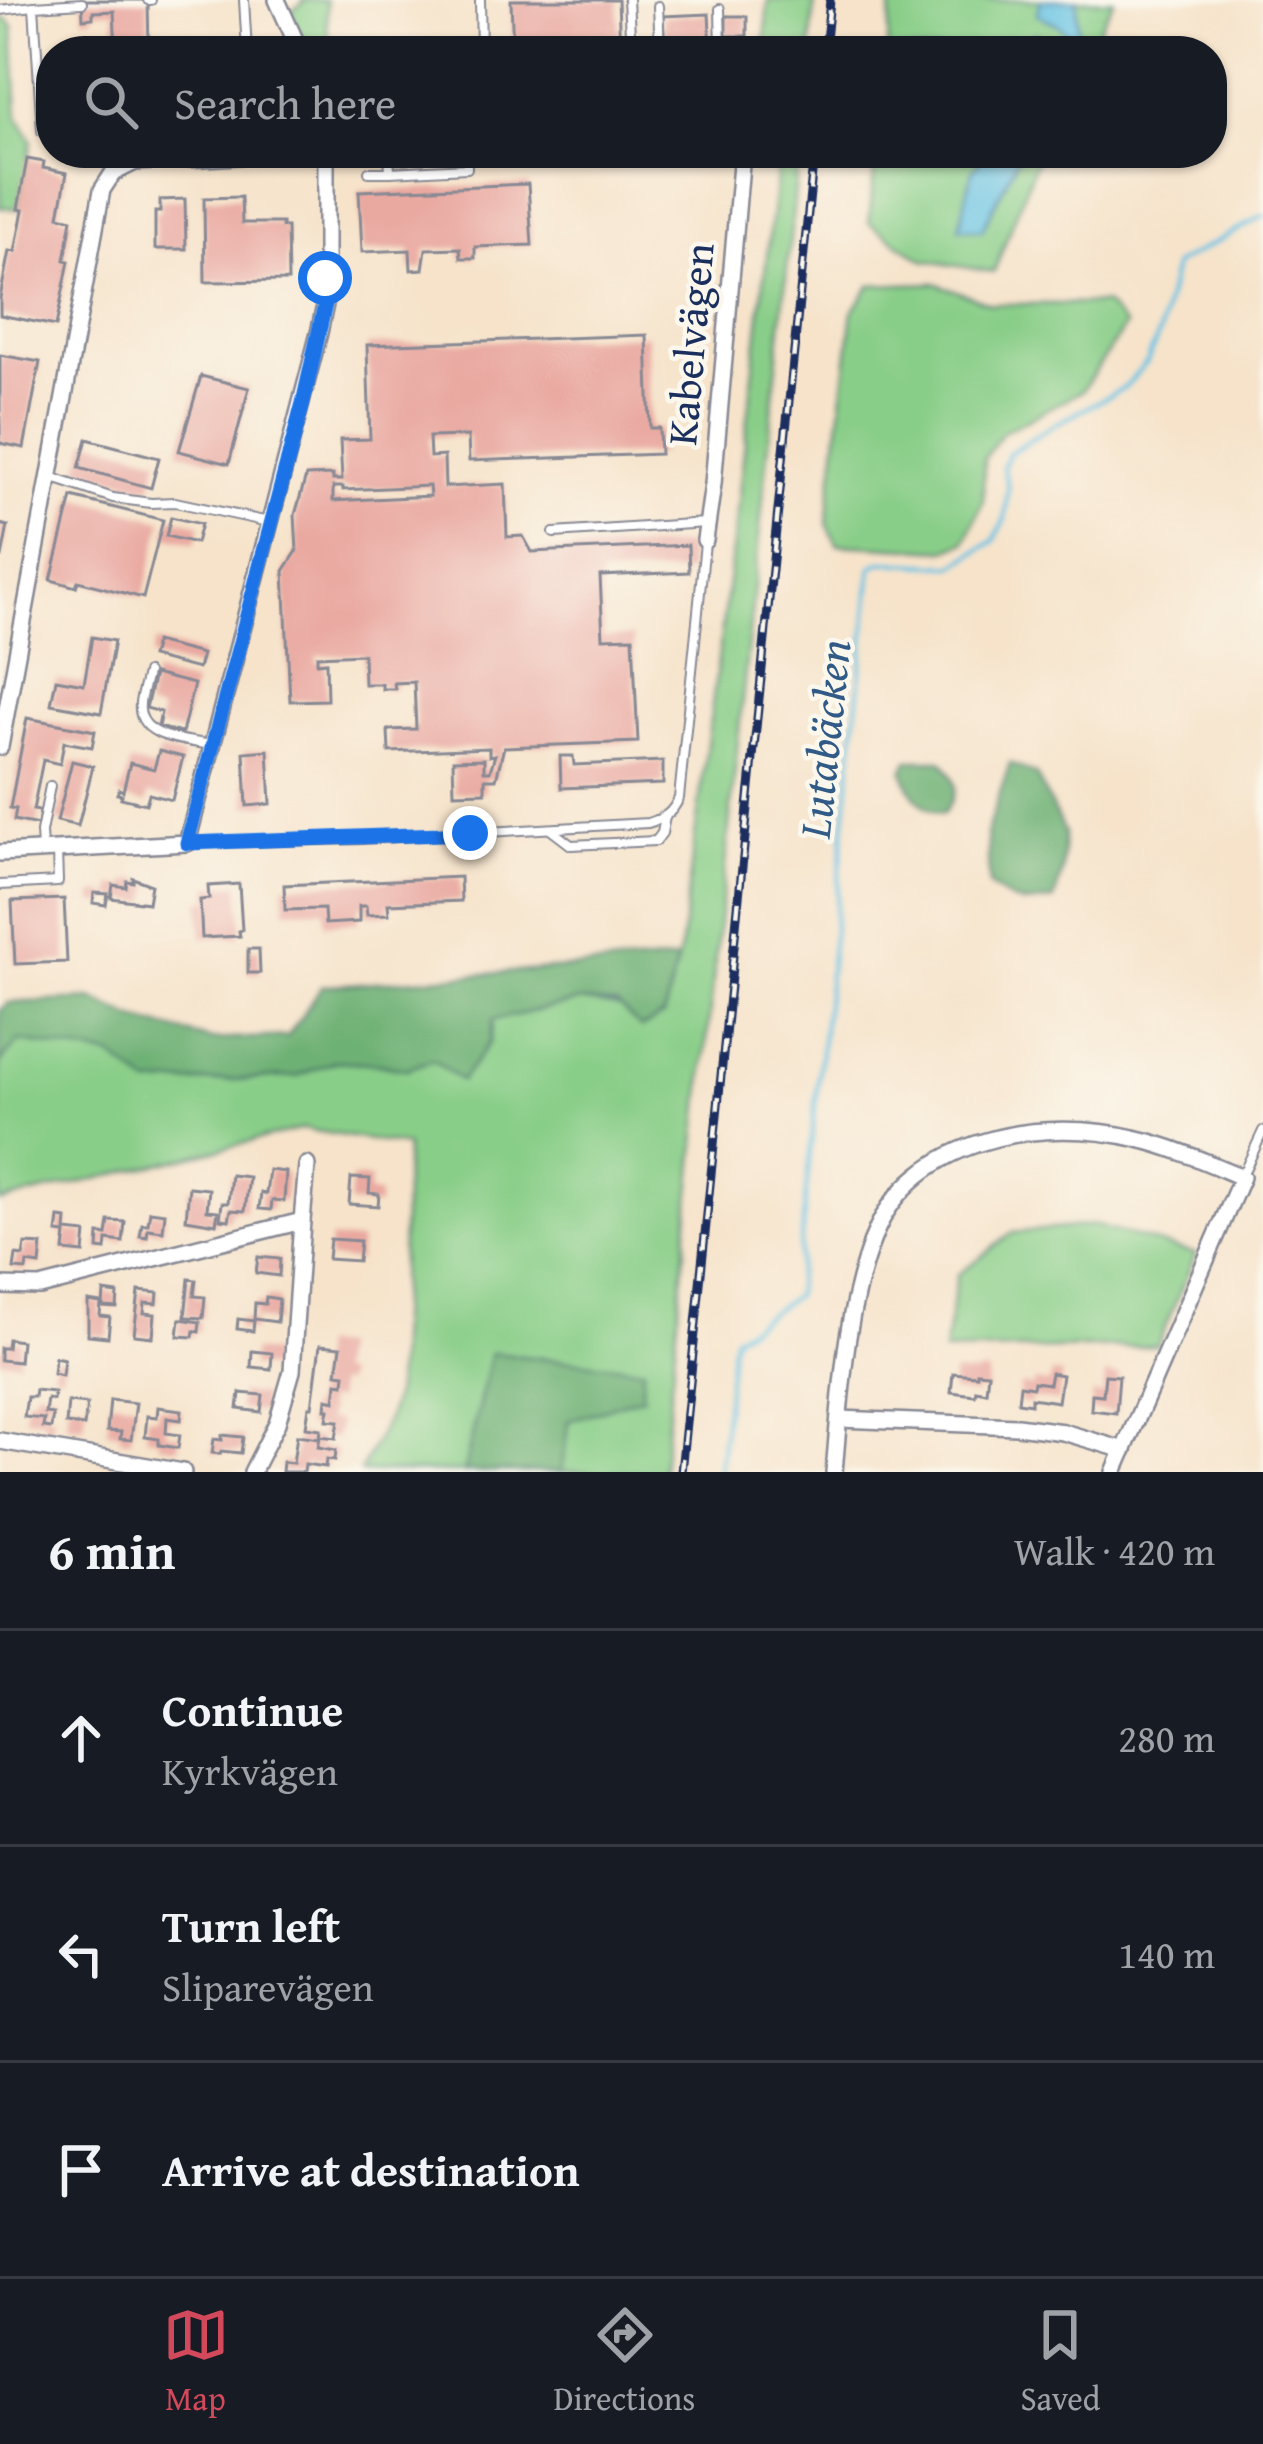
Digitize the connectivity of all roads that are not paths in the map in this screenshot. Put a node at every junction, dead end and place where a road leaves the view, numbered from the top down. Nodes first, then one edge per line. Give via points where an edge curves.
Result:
1 (244, 0) edge
2 (277, 0) edge
3 (480, 0) edge
4 (628, 0) edge
5 (82, 3) dead end
6 (34, 6) junction
7 (658, 6) dead end
8 (720, 9) dead end
9 (0, 10) edge
10 (246, 36) edge
11 (293, 36) edge
12 (481, 36) edge
13 (630, 36) edge
14 (659, 36) edge
15 (721, 36) edge
16 (36, 42) edge
17 (112, 168) edge
18 (122, 168) edge
19 (326, 168) edge
20 (390, 168) edge
21 (467, 168) edge
22 (741, 168) edge
23 (369, 172) dead end
24 (390, 172) junction
25 (112, 173) junction
26 (49, 476) junction
27 (272, 523) junction
28 (706, 532) junction
29 (554, 533) dead end
30 (147, 673) dead end
31 (213, 746) junction
32 (0, 747) edge
33 (50, 785) dead end
34 (665, 817) junction
35 (549, 828) junction
36 (187, 843) junction
37 (50, 850) junction
38 (0, 853) edge
39 (0, 885) edge
40 (1263, 1132) edge
41 (307, 1165) dead end
42 (1242, 1177) junction
43 (302, 1221) junction
44 (0, 1286) edge
45 (839, 1419) junction
46 (0, 1441) edge
47 (1124, 1450) junction
48 (182, 1472) edge
49 (252, 1472) edge
50 (834, 1472) edge
51 (1114, 1472) edge

1 - 10 lane
2 - 11 street
3 - 12 lane
4 - 13 lane
5 - 6 lane
6 - 9 lane
6 - 16 lane
7 - 14 lane
8 - 15 lane
17 - 25 lane
18 - 25 street
19 - 27 street via 326,300
20 - 24 lane
21 - 24 lane
22 - 28 street, Kabelvägen
23 - 24 lane
25 - 26 street via 96,216
26 - 27 lane via 112,498
26 - 32 street
27 - 31 street
28 - 29 lane
28 - 34 lane via 679,798
30 - 31 lane via 139,705 145,724
31 - 36 street
33 - 37 lane via 41,832
34 - 35 lane
34 - 35 lane via 656,841 571,845
35 - 36 lane
36 - 37 street
37 - 38 street
37 - 39 lane via 58,882
40 - 42 lane
41 - 43 street
42 - 45 street via 1097,1132 979,1141 935,1163 902,1191 876,1231 859,1282
42 - 47 street
43 - 44 street via 40,1287
43 - 49 street via 292,1370
45 - 47 street via 1017,1426
45 - 50 street
46 - 48 street
47 - 51 street

